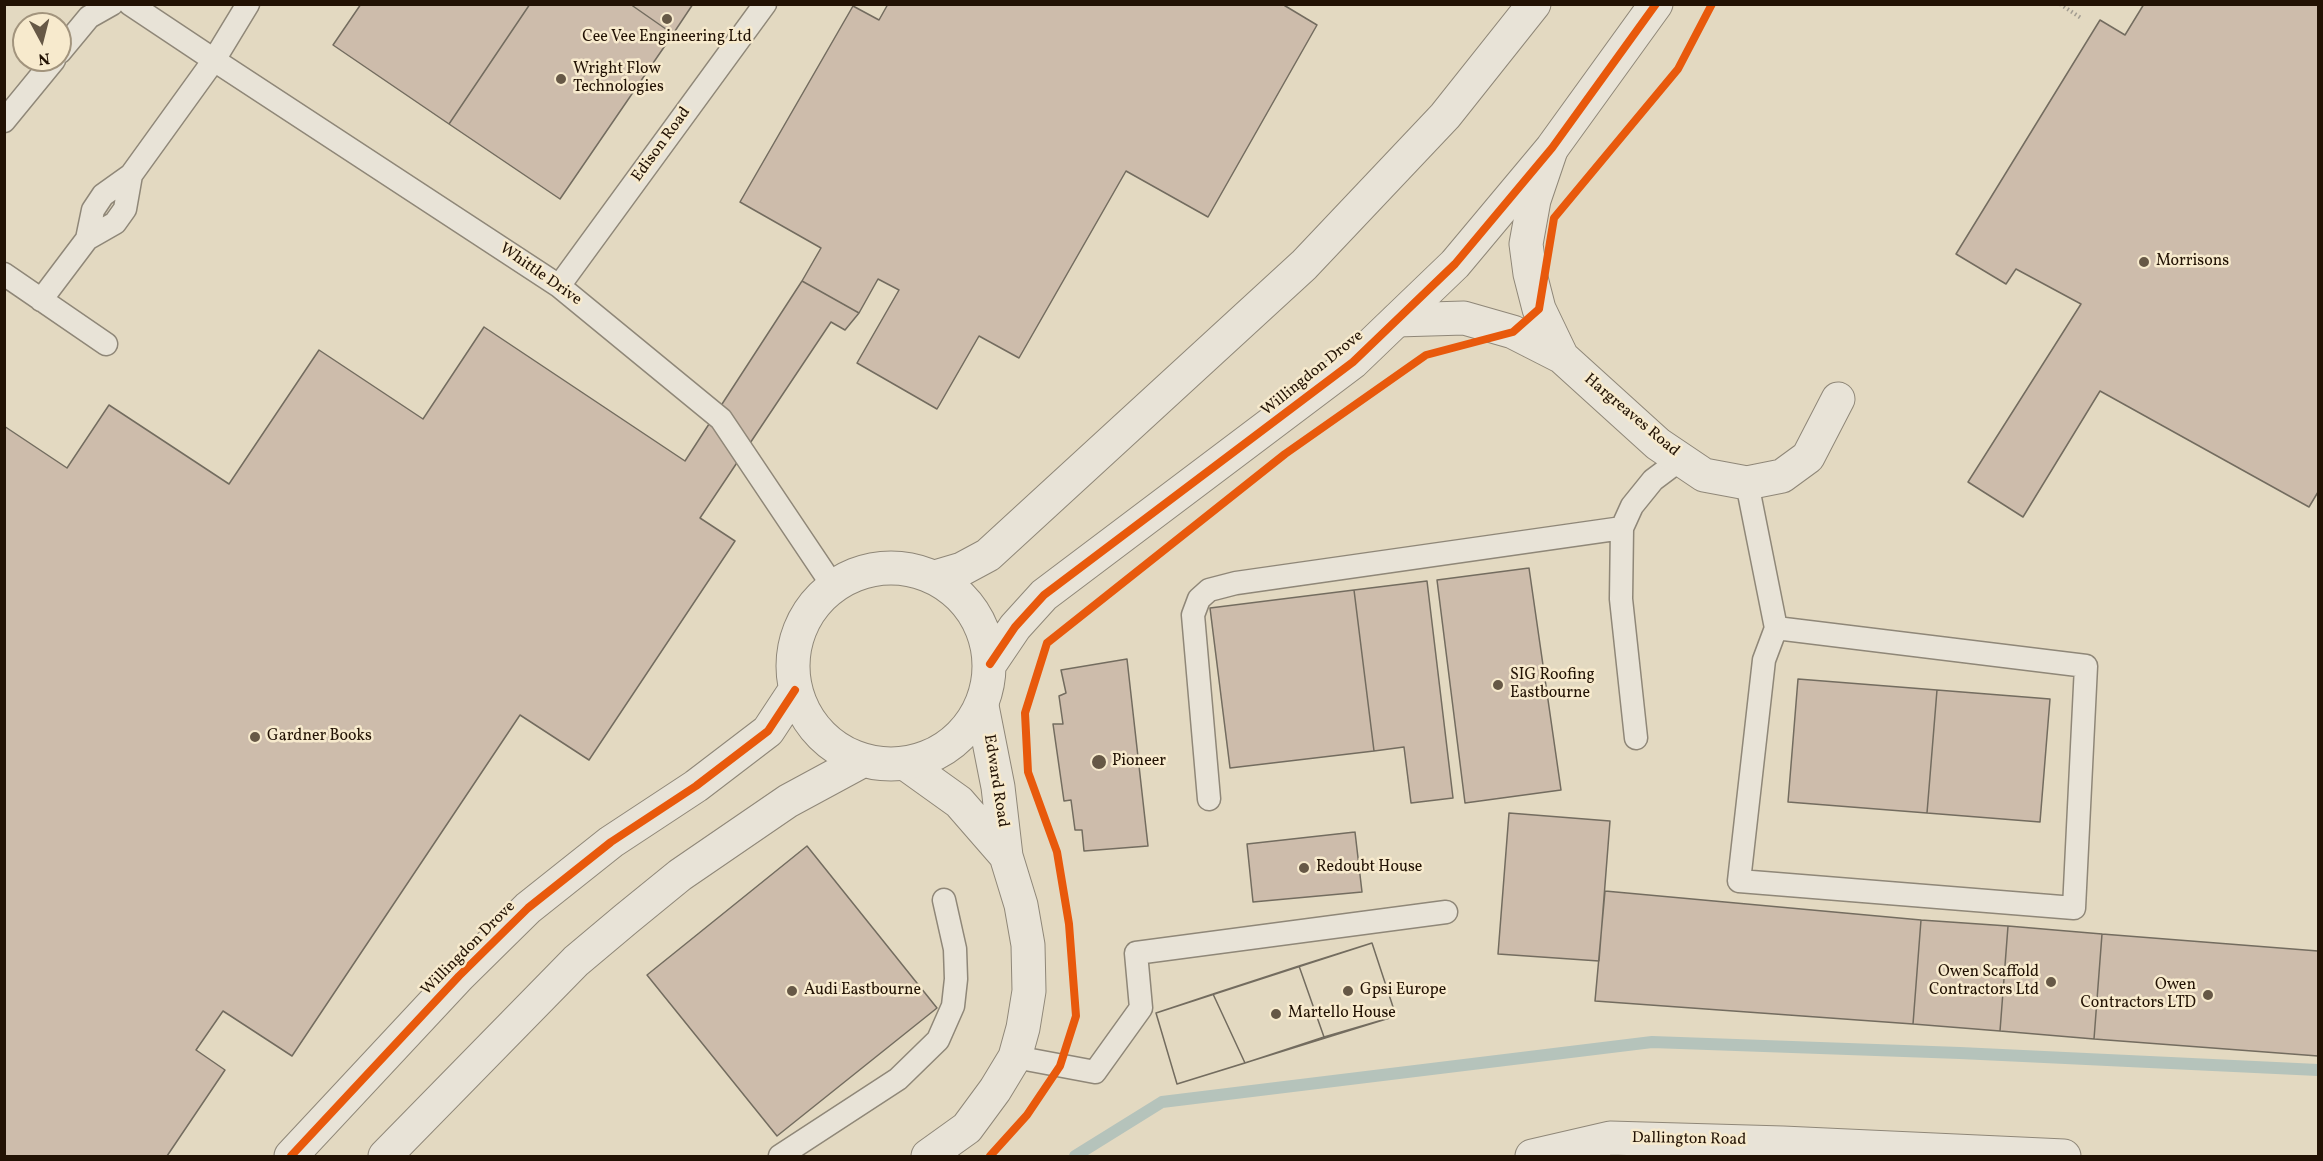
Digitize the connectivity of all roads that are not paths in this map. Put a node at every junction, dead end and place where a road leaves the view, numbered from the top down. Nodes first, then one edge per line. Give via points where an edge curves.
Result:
1 (112, 4) edge
2 (130, 4) edge
3 (248, 4) edge
4 (765, 4) edge
5 (1534, 4) edge
6 (1656, 4) edge
7 (72, 37) edge
8 (214, 60) junction
9 (44, 72) edge
10 (4, 121) edge
11 (1552, 148) junction
12 (4, 274) edge
13 (559, 286) junction
14 (41, 300) junction
15 (1397, 320) junction
16 (106, 344) dead end
17 (1562, 357) junction
18 (1838, 399) dead end
19 (1680, 459) junction
20 (1747, 483) junction
21 (1623, 528) junction
22 (934, 577) junction
23 (833, 586) junction
24 (1776, 628) junction
25 (990, 664) junction
26 (795, 690) junction
27 (982, 706) junction
28 (1636, 738) dead end
29 (862, 761) junction
30 (906, 764) junction
31 (1209, 799) dead end
32 (1006, 856) junction
33 (944, 900) dead end
34 (1446, 912) dead end
35 (1014, 1057) junction
36 (1781, 1150) edge
37 (291, 1156) edge
38 (385, 1156) edge
39 (780, 1156) edge
40 (928, 1156) edge
41 (1532, 1156) edge
42 (2064, 1156) edge

1 - 7 lane via 88,17
2 - 8 lane, Whittle Drive
3 - 8 lane
4 - 13 lane, Edison Road
5 - 22 street via 1444,116 1304,265 988,555 962,570
6 - 11 street, Willingdon Drove
8 - 13 lane, Whittle Drive
8 - 14 lane via 131,176 103,195 93,210 87,239
9 - 10 lane
11 - 15 street, Willingdon Drove via 1455,264
11 - 17 street, Hargreaves Road via 1534,200 1526,244 1539,309
12 - 14 lane
13 - 23 lane, Whittle Drive via 721,418
14 - 16 lane
15 - 17 street, Hargreaves Road via 1464,318 1513,332
15 - 25 street, Willingdon Drove via 1353,362 1044,595 1015,627
17 - 19 street, Hargreaves Road via 1658,444
18 - 20 street, Hargreaves Road via 1808,457 1782,476
19 - 20 street, Hargreaves Road via 1704,475
19 - 21 lane via 1653,480 1632,506
20 - 24 lane
21 - 28 lane via 1621,599
21 - 31 lane via 1209,590 1199,599 1193,615
22 - 23 street via 910,569 883,568 857,573
22 - 25 street via 957,592 975,613 986,637
23 - 26 street via 812,606 798,632 792,661
24 - 24 lane via 1764,660 1739,881 2074,908 2086,666
25 - 27 street
26 - 29 street via 804,714 819,734 838,750
26 - 37 street, Willingdon Drove via 768,731 696,786 611,842 528,908
27 - 30 street via 964,734 937,754
27 - 32 street, Edward Road via 998,787
29 - 30 street
29 - 38 street via 788,801 626,919 576,961
30 - 32 street, Edward Road via 959,802
32 - 35 street, Edward Road via 1028,945 1029,991
33 - 39 lane via 955,949 956,979 953,1006 938,1040 898,1079
34 - 35 lane via 1136,953 1142,1008 1095,1072
35 - 40 street, Edward Road via 967,1128
36 - 41 street, Dallington Road via 1610,1138
36 - 42 street, Dallington Road

